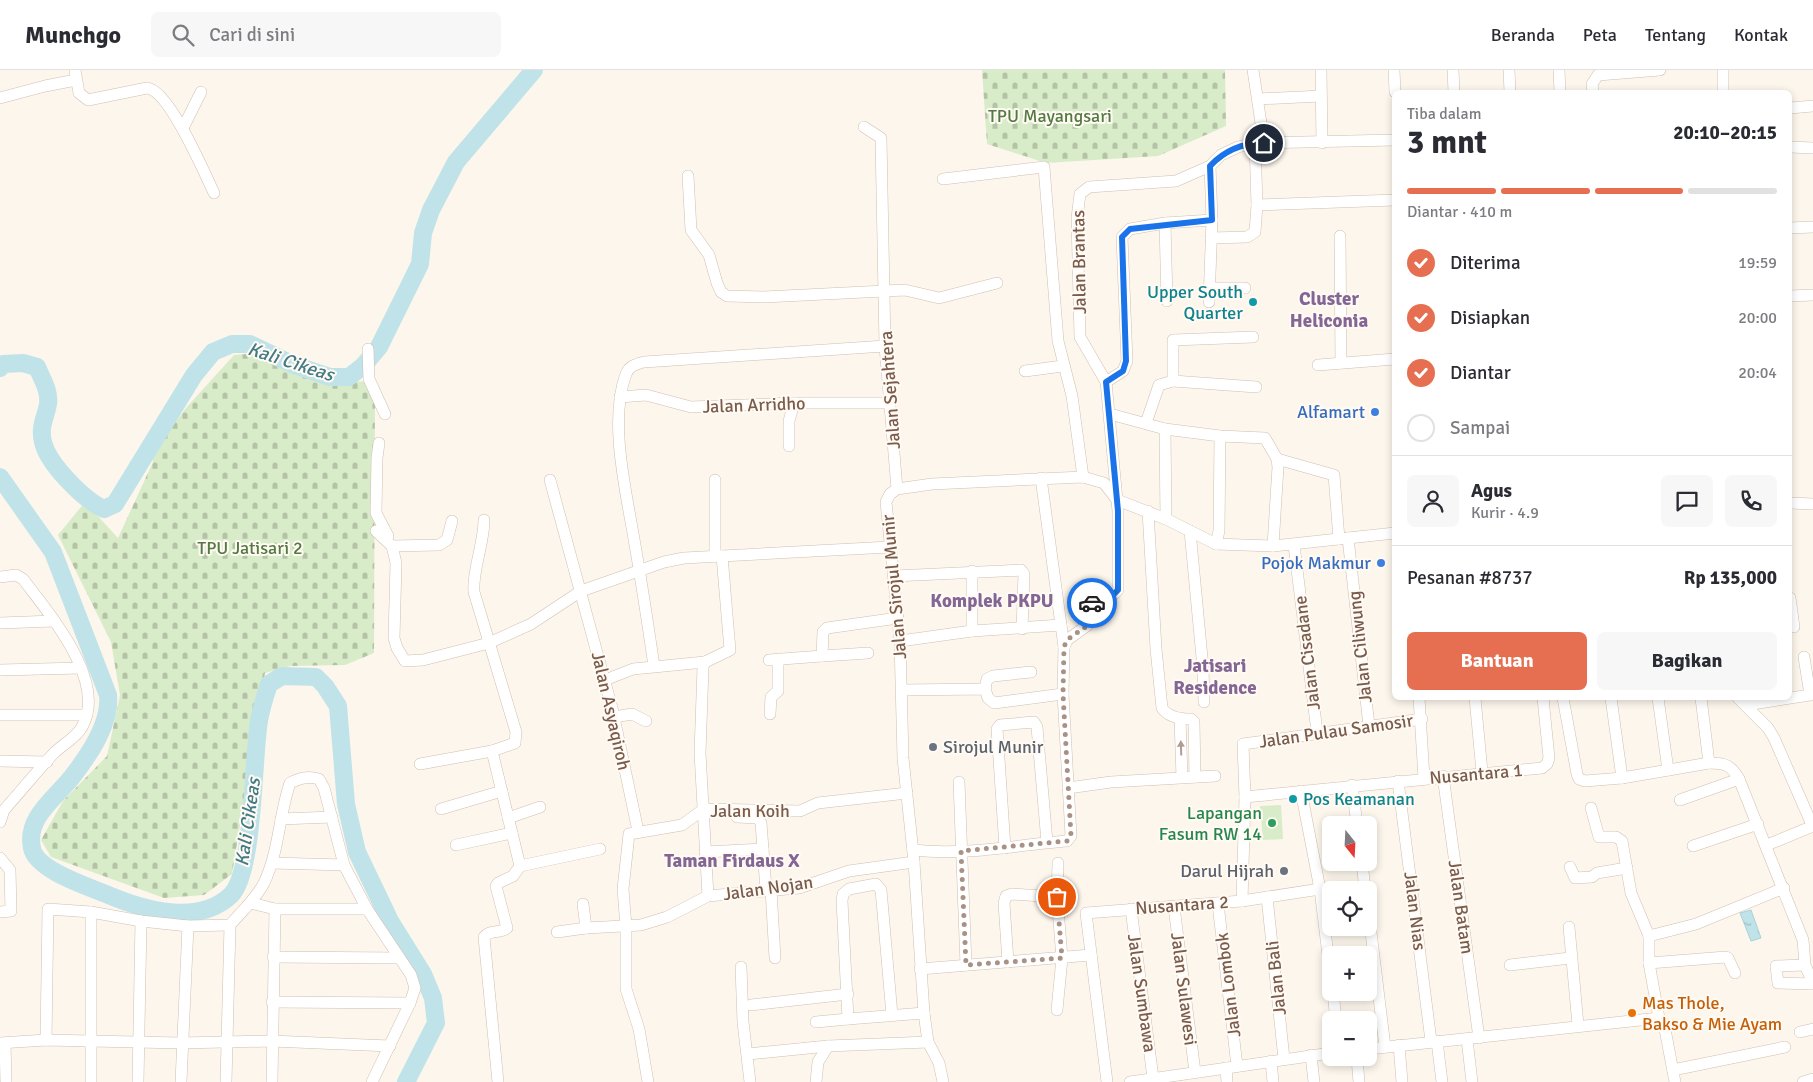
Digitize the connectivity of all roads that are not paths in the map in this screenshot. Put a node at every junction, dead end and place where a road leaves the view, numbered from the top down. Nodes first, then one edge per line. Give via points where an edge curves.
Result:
1 (1253, 70) edge
2 (1321, 70) edge
3 (1394, 70) edge
4 (1453, 70) edge
5 (1508, 70) edge
6 (1558, 70) edge
7 (1660, 70) edge
8 (1722, 70) edge
9 (76, 75) edge
10 (1395, 90) edge
11 (1454, 90) edge
12 (1510, 90) edge
13 (1560, 90) edge
14 (1593, 90) edge
15 (1723, 90) edge
16 (201, 92) dead end
17 (1321, 96) junction
18 (0, 98) edge
19 (1258, 99) junction
20 (1813, 106) edge
21 (1792, 108) edge
22 (864, 126) dead end
23 (183, 128) junction
24 (1392, 140) edge
25 (1259, 143) junction
26 (1322, 143) junction
27 (1811, 146) edge
28 (1792, 147) edge
29 (1210, 166) junction
30 (688, 176) dead end
31 (943, 179) dead end
32 (214, 193) dead end
33 (1392, 200) edge
34 (1257, 205) junction
35 (1212, 220) junction
36 (1165, 223) junction
37 (1813, 227) edge
38 (1792, 228) edge
39 (1340, 236) dead end
40 (1211, 238) junction
41 (997, 283) dead end
42 (1210, 288) junction
43 (1245, 288) dead end
44 (884, 291) junction
45 (1813, 295) edge
46 (1792, 296) edge
47 (1167, 301) dead end
48 (1209, 302) dead end
49 (1253, 337) dead end
50 (885, 346) junction
51 (368, 349) dead end
52 (1392, 359) edge
53 (1341, 363) junction
54 (1318, 365) dead end
55 (1063, 366) junction
56 (1025, 371) dead end
57 (1173, 381) junction
58 (1106, 382) junction
59 (1256, 387) dead end
60 (620, 397) junction
61 (794, 403) junction
62 (890, 403) junction
63 (385, 414) dead end
64 (1110, 414) junction
65 (1146, 423) junction
66 (1165, 429) junction
67 (1220, 436) junction
68 (380, 443) dead end
69 (789, 446) dead end
70 (1277, 458) junction
71 (1041, 478) junction
72 (1083, 478) junction
73 (550, 480) dead end
74 (715, 480) dead end
75 (898, 489) junction
76 (1117, 500) junction
77 (1792, 503) edge
78 (1813, 504) edge
79 (1148, 511) junction
80 (1166, 519) junction
81 (484, 520) dead end
82 (452, 521) dead end
83 (376, 531) dead end
84 (1190, 531) junction
85 (1392, 533) edge
86 (1344, 539) junction
87 (390, 544) junction
88 (1216, 544) junction
89 (1294, 544) junction
90 (1274, 546) junction
91 (890, 547) junction
92 (718, 556) junction
93 (639, 570) junction
94 (972, 571) junction
95 (894, 576) junction
96 (0, 578) edge
97 (580, 591) junction
98 (1792, 612) edge
99 (898, 618) junction
100 (54, 621) junction
101 (0, 622) edge
102 (1061, 625) junction
103 (1794, 627) dead end
104 (1022, 629) junction
105 (972, 632) junction
106 (900, 641) junction
107 (489, 642) junction
108 (1064, 647) junction
109 (868, 653) dead end
110 (822, 656) junction
111 (1804, 657) dead end
112 (705, 662) junction
113 (654, 666) junction
114 (81, 668) junction
115 (0, 670) edge
116 (1031, 672) dead end
117 (605, 680) junction
118 (985, 689) junction
119 (902, 690) junction
120 (1063, 694) junction
121 (1792, 696) edge
122 (1419, 700) edge
123 (1475, 700) edge
124 (1543, 700) edge
125 (1563, 700) edge
126 (1611, 700) edge
127 (1658, 700) edge
128 (1701, 700) edge
129 (1742, 701) edge
130 (1204, 702) dead end
131 (770, 714) dead end
132 (0, 715) edge
133 (86, 715) junction
134 (614, 717) junction
135 (1422, 718) junction
136 (1180, 719) junction
137 (646, 721) dead end
138 (1368, 726) junction
139 (1317, 732) junction
140 (492, 750) junction
141 (0, 761) edge
142 (47, 762) junction
143 (1709, 763) junction
144 (420, 764) dead end
145 (1668, 770) junction
146 (1482, 772) junction
147 (1215, 776) dead end
148 (1443, 776) junction
149 (1182, 777) junction
150 (1195, 777) junction
151 (1424, 778) junction
152 (1622, 778) junction
153 (1739, 779) junction
154 (1398, 780) junction
155 (959, 782) dead end
156 (1352, 785) junction
157 (1068, 788) junction
158 (502, 791) junction
159 (1302, 791) junction
160 (907, 793) junction
161 (1245, 797) junction
162 (1680, 800) dead end
163 (540, 806) dead end
164 (1591, 808) dead end
165 (441, 809) dead end
166 (2, 810) edge
167 (704, 813) junction
168 (1356, 816) edge
169 (332, 817) junction
170 (508, 818) junction
171 (281, 820) junction
172 (0, 822) edge
173 (1758, 824) junction
174 (1813, 827) edge
175 (638, 832) junction
176 (512, 833) junction
177 (1046, 842) junction
178 (1767, 844) junction
179 (456, 845) dead end
180 (1693, 846) dead end
181 (0, 847) edge
182 (1004, 848) junction
183 (600, 849) dead end
184 (763, 849) junction
185 (913, 850) junction
186 (961, 851) junction
187 (705, 852) junction
188 (0, 857) edge
189 (914, 862) junction
190 (272, 863) junction
191 (1058, 863) dead end
192 (344, 865) junction
193 (520, 866) junction
194 (1570, 867) dead end
195 (1627, 868) junction
196 (1784, 888) junction
197 (1320, 889) junction
198 (769, 890) junction
199 (708, 896) junction
200 (1057, 897) junction
201 (1267, 897) junction
202 (1242, 901) junction
203 (251, 903) junction
204 (583, 904) dead end
205 (1218, 904) junction
206 (1174, 907) junction
207 (368, 908) junction
208 (275, 909) junction
209 (1131, 909) junction
210 (0, 912) edge
211 (91, 912) junction
212 (141, 921) junction
213 (230, 925) junction
214 (188, 926) junction
215 (626, 927) junction
216 (1569, 927) dead end
217 (586, 928) junction
218 (557, 932) dead end
219 (1371, 936) edge
220 (1649, 936) junction
221 (1808, 938) edge
222 (1327, 946) edge
223 (1090, 955) junction
224 (273, 957) junction
225 (399, 958) junction
226 (775, 958) dead end
227 (1062, 958) junction
228 (1570, 958) junction
229 (1008, 962) junction
230 (1649, 963) junction
231 (1510, 964) dead end
232 (966, 965) junction
233 (1805, 966) junction
234 (741, 967) dead end
235 (920, 969) junction
236 (1735, 973) dead end
237 (1813, 984) edge
238 (848, 994) junction
239 (272, 1002) junction
240 (410, 1004) junction
241 (751, 1005) dead end
242 (1057, 1010) dead end
243 (924, 1013) junction
244 (892, 1015) junction
245 (1659, 1018) junction
246 (848, 1019) junction
247 (816, 1022) dead end
248 (1578, 1025) junction
249 (1813, 1029) edge
250 (1800, 1032) dead end
251 (1473, 1038) junction
252 (46, 1040) junction
253 (271, 1040) junction
254 (92, 1041) junction
255 (228, 1041) junction
256 (1434, 1041) junction
257 (928, 1042) junction
258 (3, 1043) edge
259 (137, 1043) junction
260 (181, 1044) junction
261 (1399, 1045) junction
262 (390, 1046) junction
263 (828, 1046) junction
264 (1385, 1047) junction
265 (1785, 1047) dead end
266 (1377, 1048) edge
267 (748, 1054) junction
268 (1322, 1054) edge
269 (1310, 1055) junction
270 (1284, 1059) junction
271 (1271, 1061) junction
272 (1237, 1066) junction
273 (1358, 1066) edge
274 (1226, 1068) junction
275 (1673, 1070) junction
276 (1188, 1076) edge
277 (1147, 1080) edge
278 (1813, 1080) edge
279 (6, 1082) edge
280 (91, 1082) edge
281 (138, 1082) edge
282 (181, 1082) edge
283 (226, 1082) edge
284 (272, 1082) edge
285 (372, 1082) edge
286 (498, 1082) edge
287 (648, 1082) edge
288 (750, 1082) edge
289 (816, 1082) edge
290 (943, 1082) edge
291 (1107, 1082) edge
292 (1130, 1082) edge
293 (1227, 1082) edge
294 (1273, 1082) edge
295 (1314, 1082) edge
296 (1359, 1082) edge
297 (1402, 1082) edge
298 (1442, 1082) edge
299 (1472, 1082) edge
300 (1675, 1082) edge
301 (1803, 1082) edge

1 - 19 street
2 - 17 street
3 - 10 street
4 - 11 street
5 - 12 street
6 - 13 street
7 - 14 street via 1598,75 1592,84
8 - 15 street
9 - 18 street
9 - 23 street via 79,93 88,100 153,88
16 - 23 street
17 - 19 street
17 - 26 street
19 - 25 street
20 - 21 street
22 - 44 street, Jalan Sejahtera via 881,138
23 - 32 street
24 - 26 street, Jalan Brantas
25 - 26 street, Jalan Brantas
25 - 29 street, Jalan Brantas via 1238,147 1221,155
25 - 34 street
27 - 28 street
29 - 35 street
29 - 58 street, Jalan Brantas via 1176,181 1089,187 1080,194 1077,218 1080,337
30 - 44 street via 692,230 709,255 721,292 727,296
31 - 55 street via 1044,167 1058,340
33 - 34 street
34 - 40 street via 1256,228 1251,236
35 - 36 street
35 - 40 street
36 - 47 street
36 - 58 street via 1130,229 1122,237 1126,361 1123,371
37 - 38 street
39 - 53 street
40 - 42 street
41 - 44 street via 939,298 905,290
42 - 43 street
42 - 48 street
44 - 50 street, Jalan Sejahtera
45 - 46 street
49 - 57 street via 1173,340
50 - 60 street via 644,362 626,373
50 - 62 street, Jalan Sejahtera
51 - 63 street via 369,379
52 - 53 street
53 - 54 street
55 - 56 street
55 - 72 street via 1076,422
57 - 59 street
57 - 65 street via 1159,385
58 - 64 street, Jalan Brantas
60 - 61 street, Jalan Arridho via 646,395 691,407
60 - 93 street via 626,493
61 - 62 street, Jalan Arridho
61 - 69 street via 789,421
62 - 75 street, Jalan Sejahtera
64 - 65 street
64 - 76 street, Jalan Brantas
65 - 66 street
66 - 67 street
66 - 80 street
67 - 70 street via 1262,437
67 - 88 street via 1219,531
68 - 87 street via 376,513
70 - 86 street, Jalan Ciliwung via 1334,475
70 - 90 street
71 - 72 street, Jalan Sirojul Munir
71 - 75 street, Jalan Sirojul Munir
71 - 102 street
72 - 76 street, Jalan Sirojul Munir via 1104,483
73 - 97 street, Jalan Asyaqiroh
74 - 92 street
75 - 91 street, Jalan Sirojul Munir via 886,502
76 - 79 street, Jalan Sirojul Munir
76 - 108 street, Jalan Brantas via 1118,590 1111,597 1092,602 1088,625 1067,640
77 - 78 street
79 - 80 street, Jalan Sirojul Munir
79 - 136 street via 1162,708
80 - 84 street, Jalan Sirojul Munir
81 - 107 street via 483,544 473,583
82 - 87 street via 448,540 439,545
83 - 87 street
84 - 88 street, Jalan Sirojul Munir
84 - 130 street
85 - 86 street, Jalan Sirojul Munir
86 - 89 street, Jalan Sirojul Munir
86 - 138 street, Jalan Ciliwung
87 - 107 street via 396,563 394,638 405,661 423,660
88 - 90 street, Jalan Sirojul Munir
89 - 90 street, Jalan Sirojul Munir
89 - 139 street, Jalan Cisadane
91 - 92 street
91 - 95 street, Jalan Sirojul Munir
92 - 93 street via 677,559
92 - 112 street via 730,650
93 - 97 street
93 - 113 street
94 - 95 street
94 - 104 street via 1021,570 1024,574
94 - 105 street
95 - 99 street, Jalan Sirojul Munir
96 - 100 street via 16,575 23,579
97 - 107 street via 532,624
97 - 117 street, Jalan Asyaqiroh
98 - 103 street
99 - 106 street, Jalan Sirojul Munir
99 - 110 street via 827,628 823,632
100 - 101 street
100 - 114 street
102 - 104 street
102 - 108 street
104 - 105 street
105 - 106 street
106 - 119 street, Jalan Sirojul Munir
107 - 140 street via 516,732 516,743
108 - 120 street
109 - 110 street
110 - 131 street via 774,659 778,691 771,697
111 - 121 street via 1810,694
112 - 113 street
112 - 167 street via 700,753
113 - 117 street via 633,669
114 - 115 street
114 - 133 street via 87,695
116 - 118 street via 993,676 987,679
117 - 134 street, Jalan Asyaqiroh
118 - 119 street
118 - 120 street via 994,704
119 - 160 street, Jalan Sirojul Munir
120 - 157 street
122 - 135 street
123 - 146 street
124 - 146 street, Nusantara 1 via 1547,764 1542,768
125 - 152 street via 1579,779
126 - 152 street
127 - 145 street
128 - 143 street
129 - 174 street via 1774,738
132 - 133 street
133 - 142 street via 76,735
134 - 137 street via 632,714
134 - 175 street, Jalan Asyaqiroh
135 - 138 street, Jalan Pulau Samosir
135 - 151 street
149 -> 136 street
136 - 150 street via 1194,722
138 - 139 street, Jalan Pulau Samosir
139 - 161 street, Jalan Pulau Samosir via 1243,744
140 - 144 street
140 - 158 street
141 - 142 street
142 - 166 street
143 - 145 street
143 - 153 street via 1726,764 1734,769
145 - 152 street
146 - 148 street, Nusantara 1
147 - 150 street
148 - 151 street, Nusantara 1
148 - 251 street, Jalan Batam
149 - 150 street
149 - 157 street
151 - 154 street, Nusantara 1
153 - 162 street
153 - 173 street
154 - 156 street, Nusantara 1
154 - 256 street, Jalan Nias
155 - 186 street
156 - 159 street, Nusantara 1
156 - 168 street
157 - 177 street via 1070,839
158 - 165 street
158 - 170 street
159 - 161 street, Nusantara 1
159 - 197 street
160 - 167 street, Jalan Koih via 818,803 800,811
160 - 185 street, Jalan Sirojul Munir
161 - 202 street
163 - 170 street
164 - 195 street via 1599,836 1616,837 1622,841
166 - 172 street
167 - 175 street, Jalan Koih via 682,825
167 - 184 street via 758,818 762,823
167 - 187 street
169 - 171 street
169 - 171 street via 324,788 319,779 310,777 290,783
169 - 192 street
170 - 176 street
171 - 190 street
173 - 178 street
173 - 180 street
174 - 178 street
175 - 215 street via 629,834 627,842 623,889
176 - 179 street
176 - 193 street
177 - 182 street
177 - 182 street via 1036,724 1000,725 996,729
178 - 196 street
181 - 188 street
182 - 186 street
183 - 193 street
184 - 187 street
184 - 198 street
185 - 186 street
185 - 189 street, Jalan Sirojul Munir
186 - 232 street
187 - 199 street
188 - 210 street via 10,870 11,911
189 - 198 street, Jalan Nojan via 849,871 799,888
189 - 235 street, Jalan Sirojul Munir
190 - 192 street
190 - 203 street
191 - 200 street
192 - 207 street
193 - 286 street via 510,879 498,882 496,886 507,928 489,932 484,937
194 - 195 street via 1575,878
195 - 220 street via 1631,893
196 - 220 street via 1711,919
196 - 221 street
197 - 201 street, Nusantara 2
197 - 222 street
198 - 199 street, Jalan Nojan
198 - 226 street
199 - 215 street, Jalan Nojan via 666,916
200 - 227 street
200 - 229 street via 1006,896
201 - 202 street, Nusantara 2
201 - 270 street, Jalan Bali
202 - 205 street, Nusantara 2
203 - 208 street
203 - 213 street
204 - 217 street
205 - 206 street, Nusantara 2
205 - 272 street, Jalan Lombok
206 - 209 street, Nusantara 2
206 - 276 street, Jalan Sulawesi
207 - 208 street
207 - 225 street
208 - 224 street
209 - 223 street, Nusantara 2 via 1086,913
209 - 277 street, Jalan Sumbawa
211 - 212 street
211 - 252 street via 48,909
211 - 254 street
212 - 214 street
212 - 259 street
213 - 214 street
213 - 255 street
214 - 260 street
215 - 217 street, Jalan Nojan
215 - 287 street via 626,989 639,1029
216 - 228 street
217 - 218 street, Jalan Nojan
219 - 264 street
220 - 230 street
221 - 233 street
223 - 227 street
223 - 291 street
224 - 225 street
224 - 239 street
225 - 240 street via 411,975 415,988
227 - 229 street
227 - 242 street
228 - 231 street
228 - 248 street
229 - 232 street
230 - 236 street via 1726,956
230 - 245 street
232 - 235 street
233 - 237 street
233 - 237 street via 1776,966 1778,983
234 - 267 street
235 - 243 street, Jalan Sirojul Munir
238 - 241 street
238 - 244 street via 843,894 849,889 876,884 881,890
238 - 246 street
239 - 240 street
239 - 253 street
240 - 262 street
243 - 244 street
243 - 257 street, Jalan Sirojul Munir
244 - 246 street
245 - 248 street
245 - 275 street via 1664,1024
246 - 247 street
248 - 251 street
249 - 250 street
251 - 256 street
251 - 299 street, Jalan Batam
252 - 254 street
252 - 258 street
253 - 255 street
253 - 262 street
253 - 284 street
254 - 259 street
254 - 280 street
255 - 260 street
255 - 283 street
256 - 261 street
256 - 298 street, Jalan Nias
257 - 263 street
257 - 290 street, Jalan Sirojul Munir via 939,1063
258 - 279 street
259 - 260 street
259 - 281 street
260 - 282 street
261 - 264 street
261 - 297 street
262 - 285 street
263 - 267 street
263 - 289 street via 818,1062
264 - 266 street
265 - 275 street
267 - 288 street
268 - 269 street
269 - 270 street
269 - 295 street
270 - 271 street
271 - 272 street
271 - 294 street
272 - 274 street
273 - 296 street
274 - 276 street
274 - 293 street
275 - 300 street
276 - 277 street
277 - 292 street
278 - 301 street

